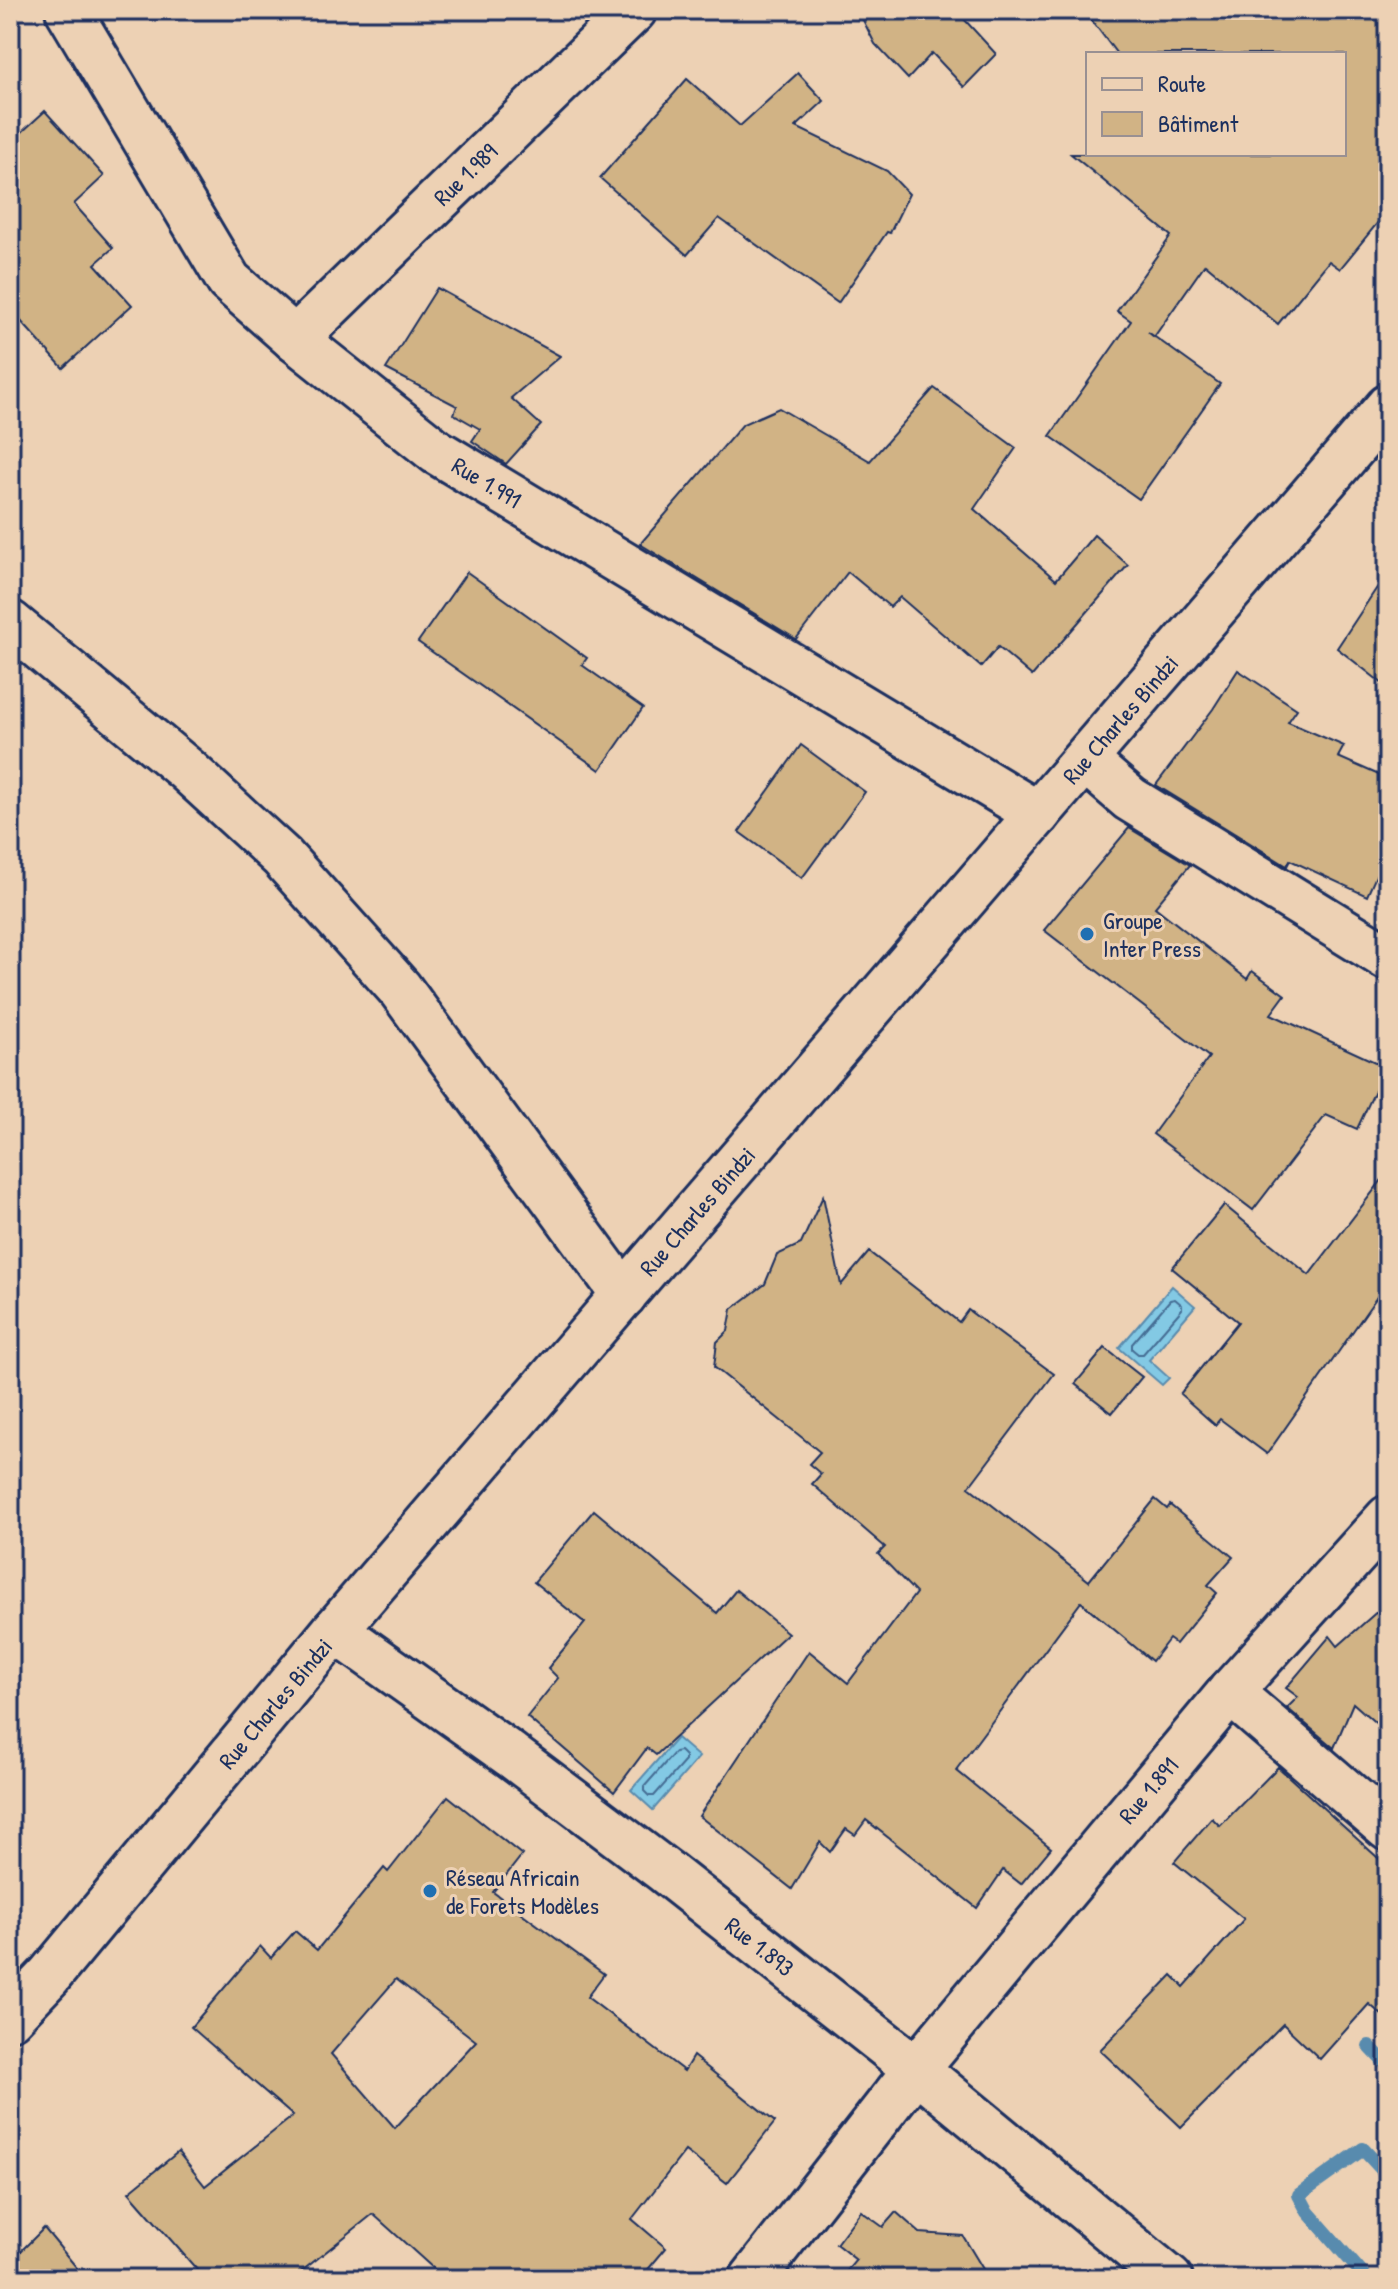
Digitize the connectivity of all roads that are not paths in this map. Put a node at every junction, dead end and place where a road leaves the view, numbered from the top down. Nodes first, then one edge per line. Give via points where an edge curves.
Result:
1 (68, 10) edge
2 (634, 10) edge
3 (295, 339) junction
4 (1388, 407) edge
5 (10, 623) edge
6 (1085, 760) junction
7 (1038, 814) junction
8 (1388, 958) edge
9 (624, 1295) junction
10 (1388, 1518) edge
11 (335, 1630) junction
12 (1230, 1692) junction
13 (1388, 1828) edge
14 (10, 2017) edge
15 (916, 2069) junction
16 (752, 2279) edge
17 (1170, 2279) edge

1 - 3 street, Rue 1.991 via 229,281
2 - 3 street, Rue 1.989
3 - 7 street, Rue 1.991 via 437,452
4 - 6 street, Rue Charles Bindzi
5 - 9 street via 186,769 282,857 400,989
6 - 7 street, Rue Charles Bindzi
6 - 8 street via 1130,799
7 - 9 street, Rue Charles Bindzi
9 - 11 street, Rue Charles Bindzi
10 - 12 street, Rue 1.891
11 - 14 street, Rue Charles Bindzi
11 - 15 street, Rue 1.893 via 535,1773
12 - 13 street
12 - 15 street, Rue 1.891
15 - 16 street, Rue 1.891
15 - 17 street, Rue 1.893

